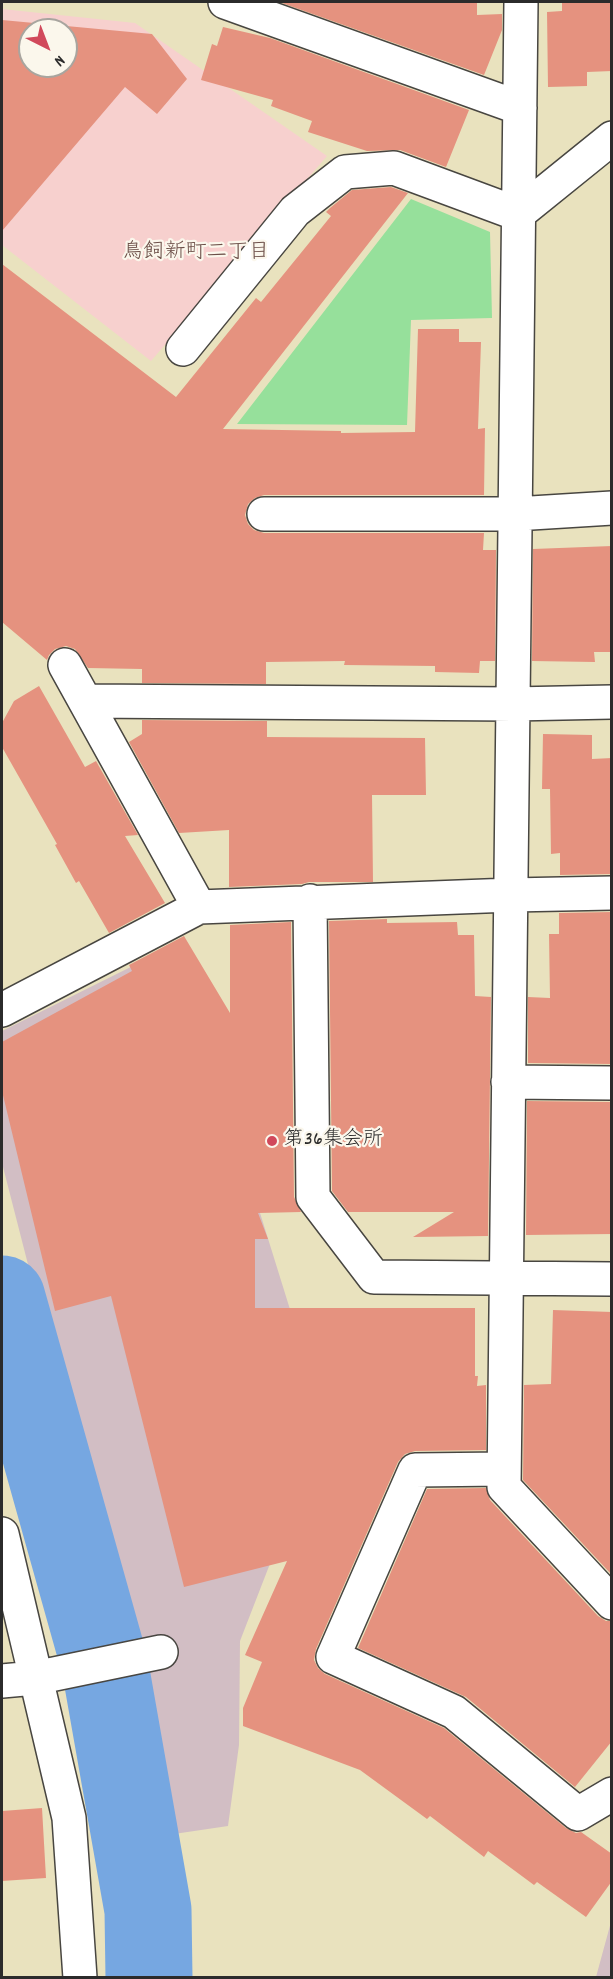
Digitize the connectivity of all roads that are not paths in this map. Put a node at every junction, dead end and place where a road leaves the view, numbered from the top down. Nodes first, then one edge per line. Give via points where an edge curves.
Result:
1 (225, 2) edge
2 (521, 2) edge
3 (520, 108) junction
4 (612, 138) edge
5 (519, 214) junction
6 (183, 349) dead end
7 (612, 508) edge
8 (264, 514) dead end
9 (515, 514) junction
10 (65, 665) dead end
11 (85, 701) junction
12 (612, 702) edge
13 (513, 704) junction
14 (612, 893) edge
15 (511, 895) junction
16 (310, 902) junction
17 (199, 907) junction
18 (2, 1010) edge
19 (508, 1082) junction
20 (612, 1083) edge
21 (506, 1279) junction
22 (612, 1279) edge
23 (504, 1469) junction
24 (2, 1534) edge
25 (612, 1603) edge
26 (161, 1652) dead end
27 (35, 1678) junction
28 (2, 1681) edge
29 (612, 1794) edge
30 (80, 1977) edge

1 - 3 street
2 - 3 street
3 - 5 street
4 - 5 street
5 - 6 street via 394,168 345,172 295,211
5 - 9 street
7 - 9 street
8 - 9 street
9 - 13 street
10 - 11 street
11 - 13 street
11 - 17 street
12 - 13 street
13 - 15 street
14 - 15 street
15 - 16 street
15 - 19 street
16 - 17 street
16 - 21 street via 313,1197 374,1277
17 - 18 street
19 - 20 street
19 - 21 street
21 - 22 street
21 - 23 street
23 - 25 street via 504,1487
23 - 29 street via 415,1470 333,1657 454,1712 578,1814
24 - 27 street
26 - 27 street
27 - 28 street
27 - 30 street via 69,1818

